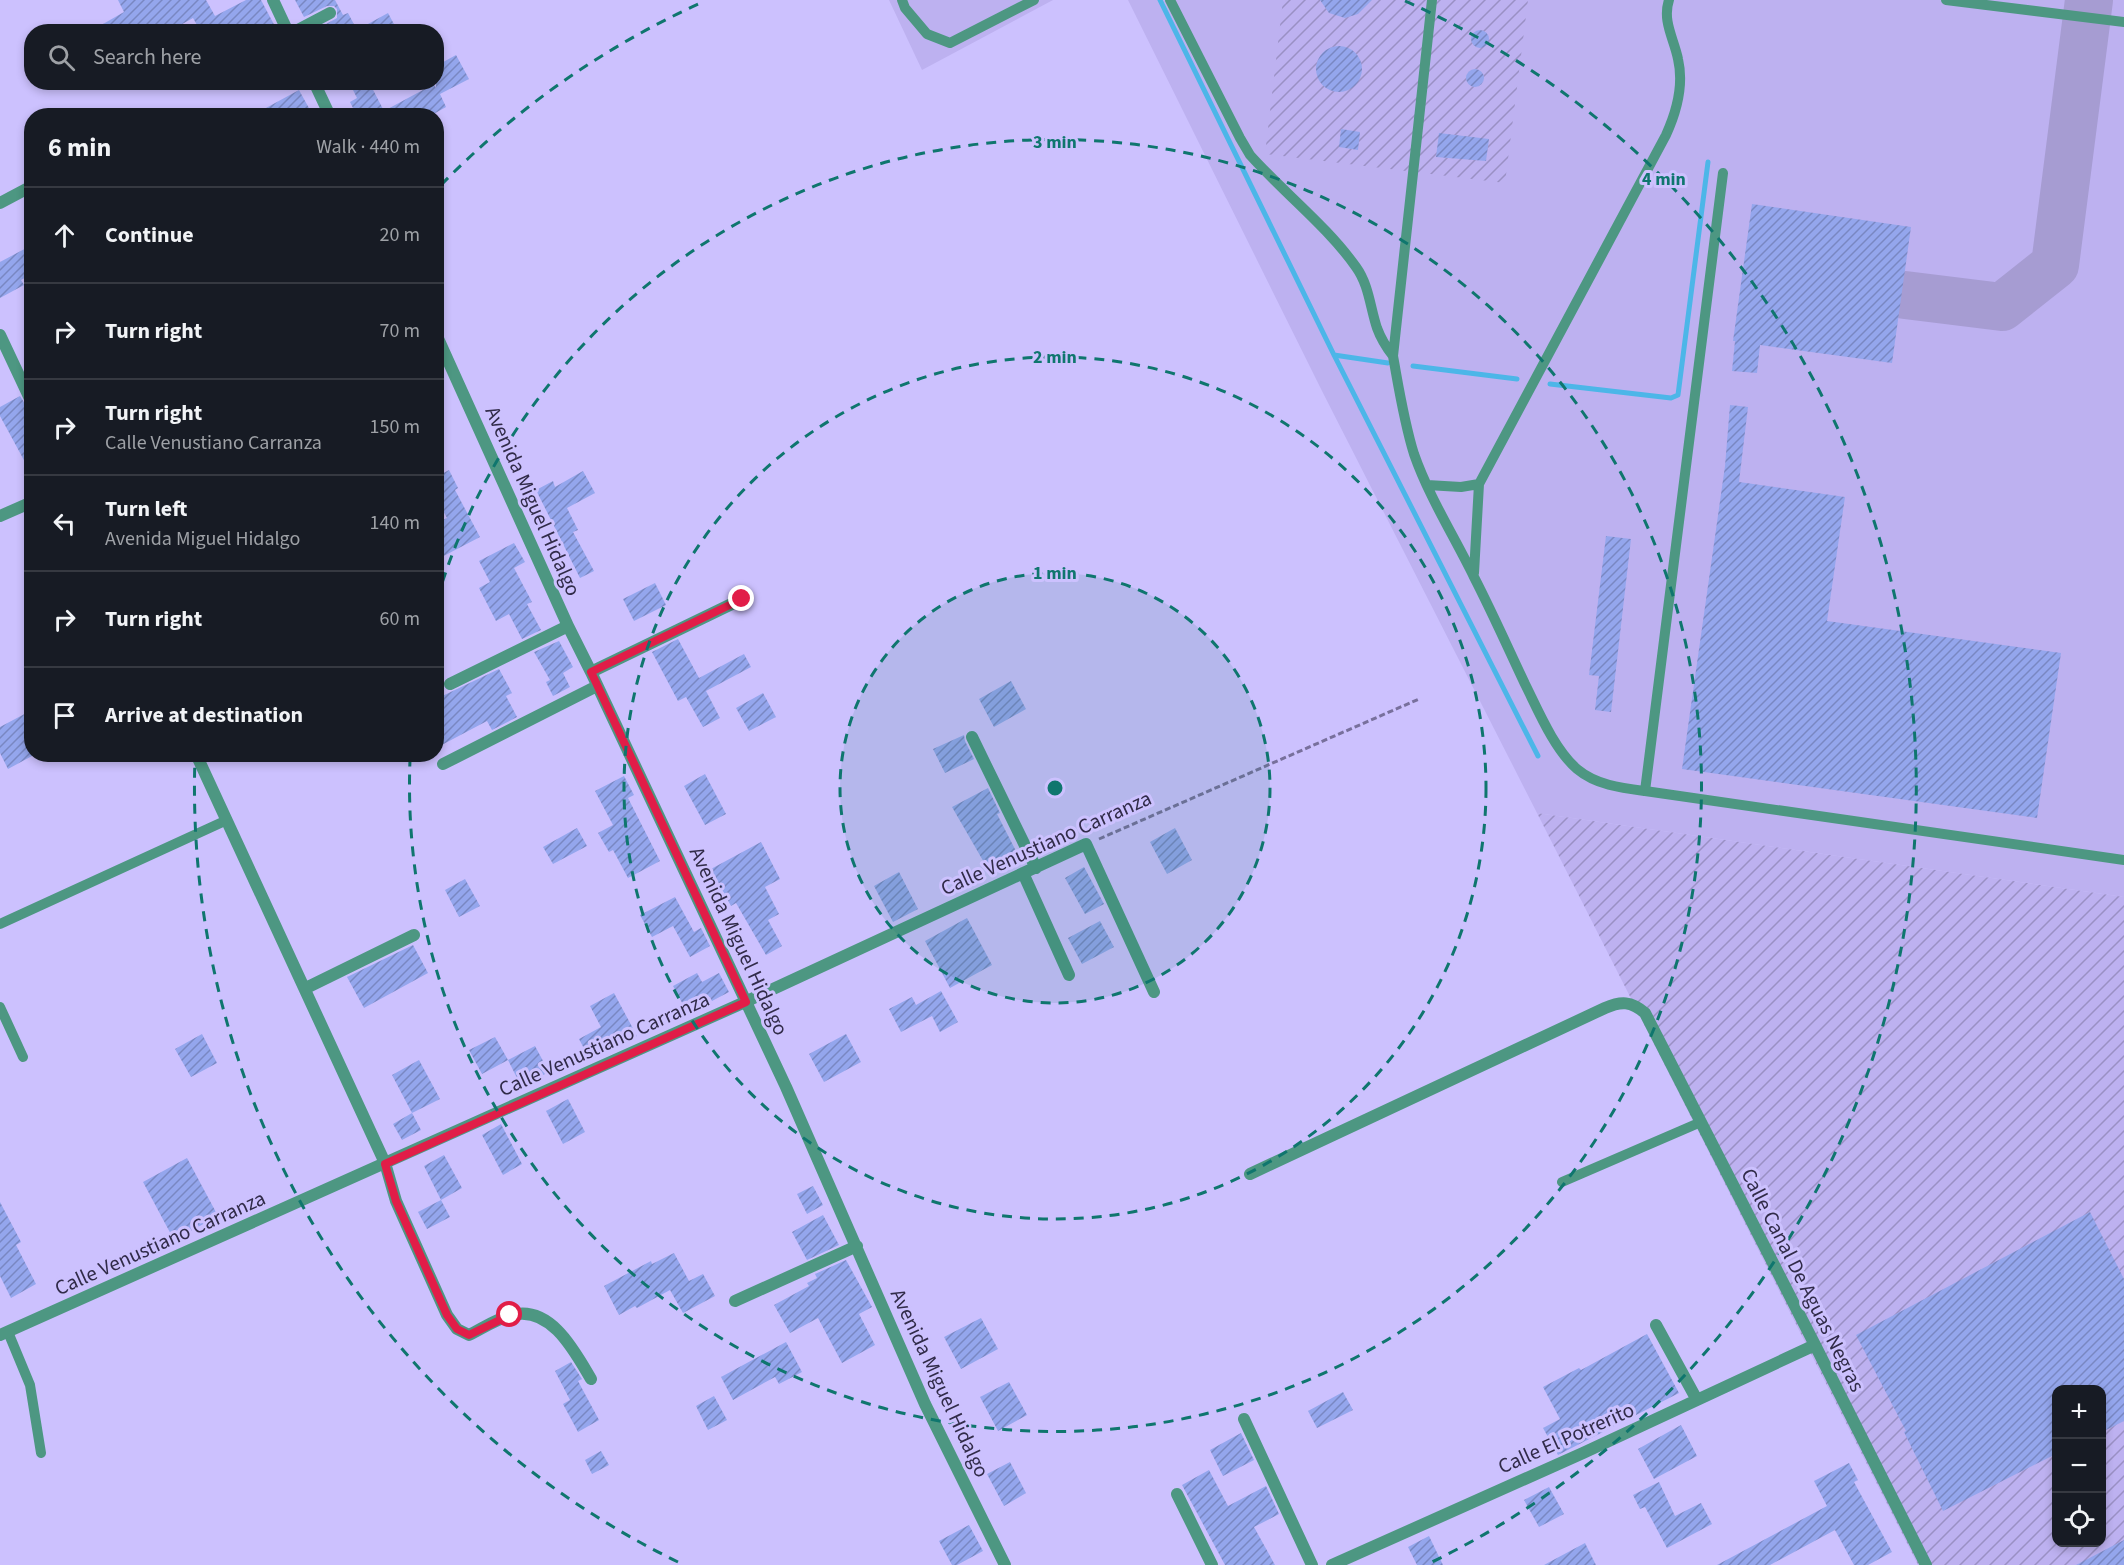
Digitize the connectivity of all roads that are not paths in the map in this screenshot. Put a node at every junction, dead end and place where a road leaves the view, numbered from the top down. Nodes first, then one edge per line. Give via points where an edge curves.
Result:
1 (273, 0) edge
2 (902, 0) edge
3 (1034, 0) edge
4 (1170, 0) edge
5 (1432, 0) edge
6 (1669, 0) edge
7 (1946, 0) edge
8 (330, 13) dead end
9 (2124, 22) edge
10 (284, 24) edge
11 (309, 24) edge
12 (318, 90) edge
13 (326, 108) edge
14 (1723, 172) dead end
15 (24, 190) edge
16 (0, 202) edge
17 (0, 335) edge
18 (444, 351) edge
19 (1393, 356) junction
20 (24, 386) edge
21 (1479, 484) junction
22 (1427, 485) junction
23 (24, 506) edge
24 (0, 516) edge
25 (1473, 575) junction
26 (742, 599) dead end
27 (568, 626) junction
28 (591, 672) junction
29 (450, 684) dead end
30 (597, 686) junction
31 (972, 737) dead end
32 (200, 762) edge
33 (444, 764) dead end
34 (1645, 791) junction
35 (227, 820) junction
36 (2124, 860) edge
37 (1036, 868) junction
38 (1023, 873) junction
39 (0, 924) edge
40 (414, 935) dead end
41 (1069, 975) dead end
42 (306, 988) junction
43 (1154, 992) dead end
44 (746, 1002) junction
45 (0, 1007) edge
46 (23, 1057) dead end
47 (1701, 1122) junction
48 (385, 1164) junction
49 (1250, 1174) dead end
50 (1562, 1182) dead end
51 (857, 1245) junction
52 (735, 1301) dead end
53 (1656, 1325) dead end
54 (4, 1334) edge
55 (1815, 1345) junction
56 (591, 1378) dead end
57 (1697, 1400) junction
58 (1244, 1419) dead end
59 (41, 1453) dead end
60 (1177, 1494) dead end
61 (1005, 1565) edge
62 (1212, 1565) edge
63 (1312, 1565) edge
64 (1332, 1565) edge
65 (1926, 1565) edge

1 - 10 street
2 - 3 lane via 927,34 950,43
4 - 19 lane via 1250,155 1357,267 1383,343
5 - 19 lane
6 - 21 lane via 1666,13 1680,74 1677,112
7 - 9 lane
8 - 11 street
12 - 13 street
14 - 34 lane
15 - 16 street
17 - 20 street
18 - 27 street, Avenida Miguel Hidalgo
19 - 22 lane via 1414,453
21 - 22 lane
21 - 25 lane
22 - 25 lane
23 - 24 street
25 - 34 lane via 1541,717 1575,767 1591,779
26 - 28 street
27 - 28 street, Avenida Miguel Hidalgo
27 - 29 street
28 - 30 street, Avenida Miguel Hidalgo
30 - 33 street
30 - 44 street, Avenida Miguel Hidalgo
31 - 37 street
32 - 35 street
34 - 36 lane
35 - 39 lane
35 - 42 street
37 - 38 street, Calle Venustiano Carranza
37 - 43 street, Calle Venustiano Carranza via 1086,844
38 - 41 street
38 - 44 street, Calle Venustiano Carranza
40 - 42 street
42 - 48 street
44 - 48 street, Calle Venustiano Carranza
44 - 51 street, Avenida Miguel Hidalgo
45 - 46 lane
47 - 49 street, Calle Canal De Aguas Negras via 1645,1013 1630,1003 1619,1002
47 - 50 lane
47 - 55 street, Calle Canal De Aguas Negras
48 - 54 street, Calle Venustiano Carranza
48 - 56 street via 396,1201 447,1315 457,1329 469,1335 522,1313 543,1318 569,1343
51 - 52 street
51 - 61 street, Avenida Miguel Hidalgo via 925,1404
53 - 57 street
54 - 59 lane via 26,1371 34,1397
55 - 57 street, Calle El Potrerito
55 - 65 street, Calle Canal De Aguas Negras
57 - 64 street, Calle El Potrerito
58 - 63 street
60 - 62 street

